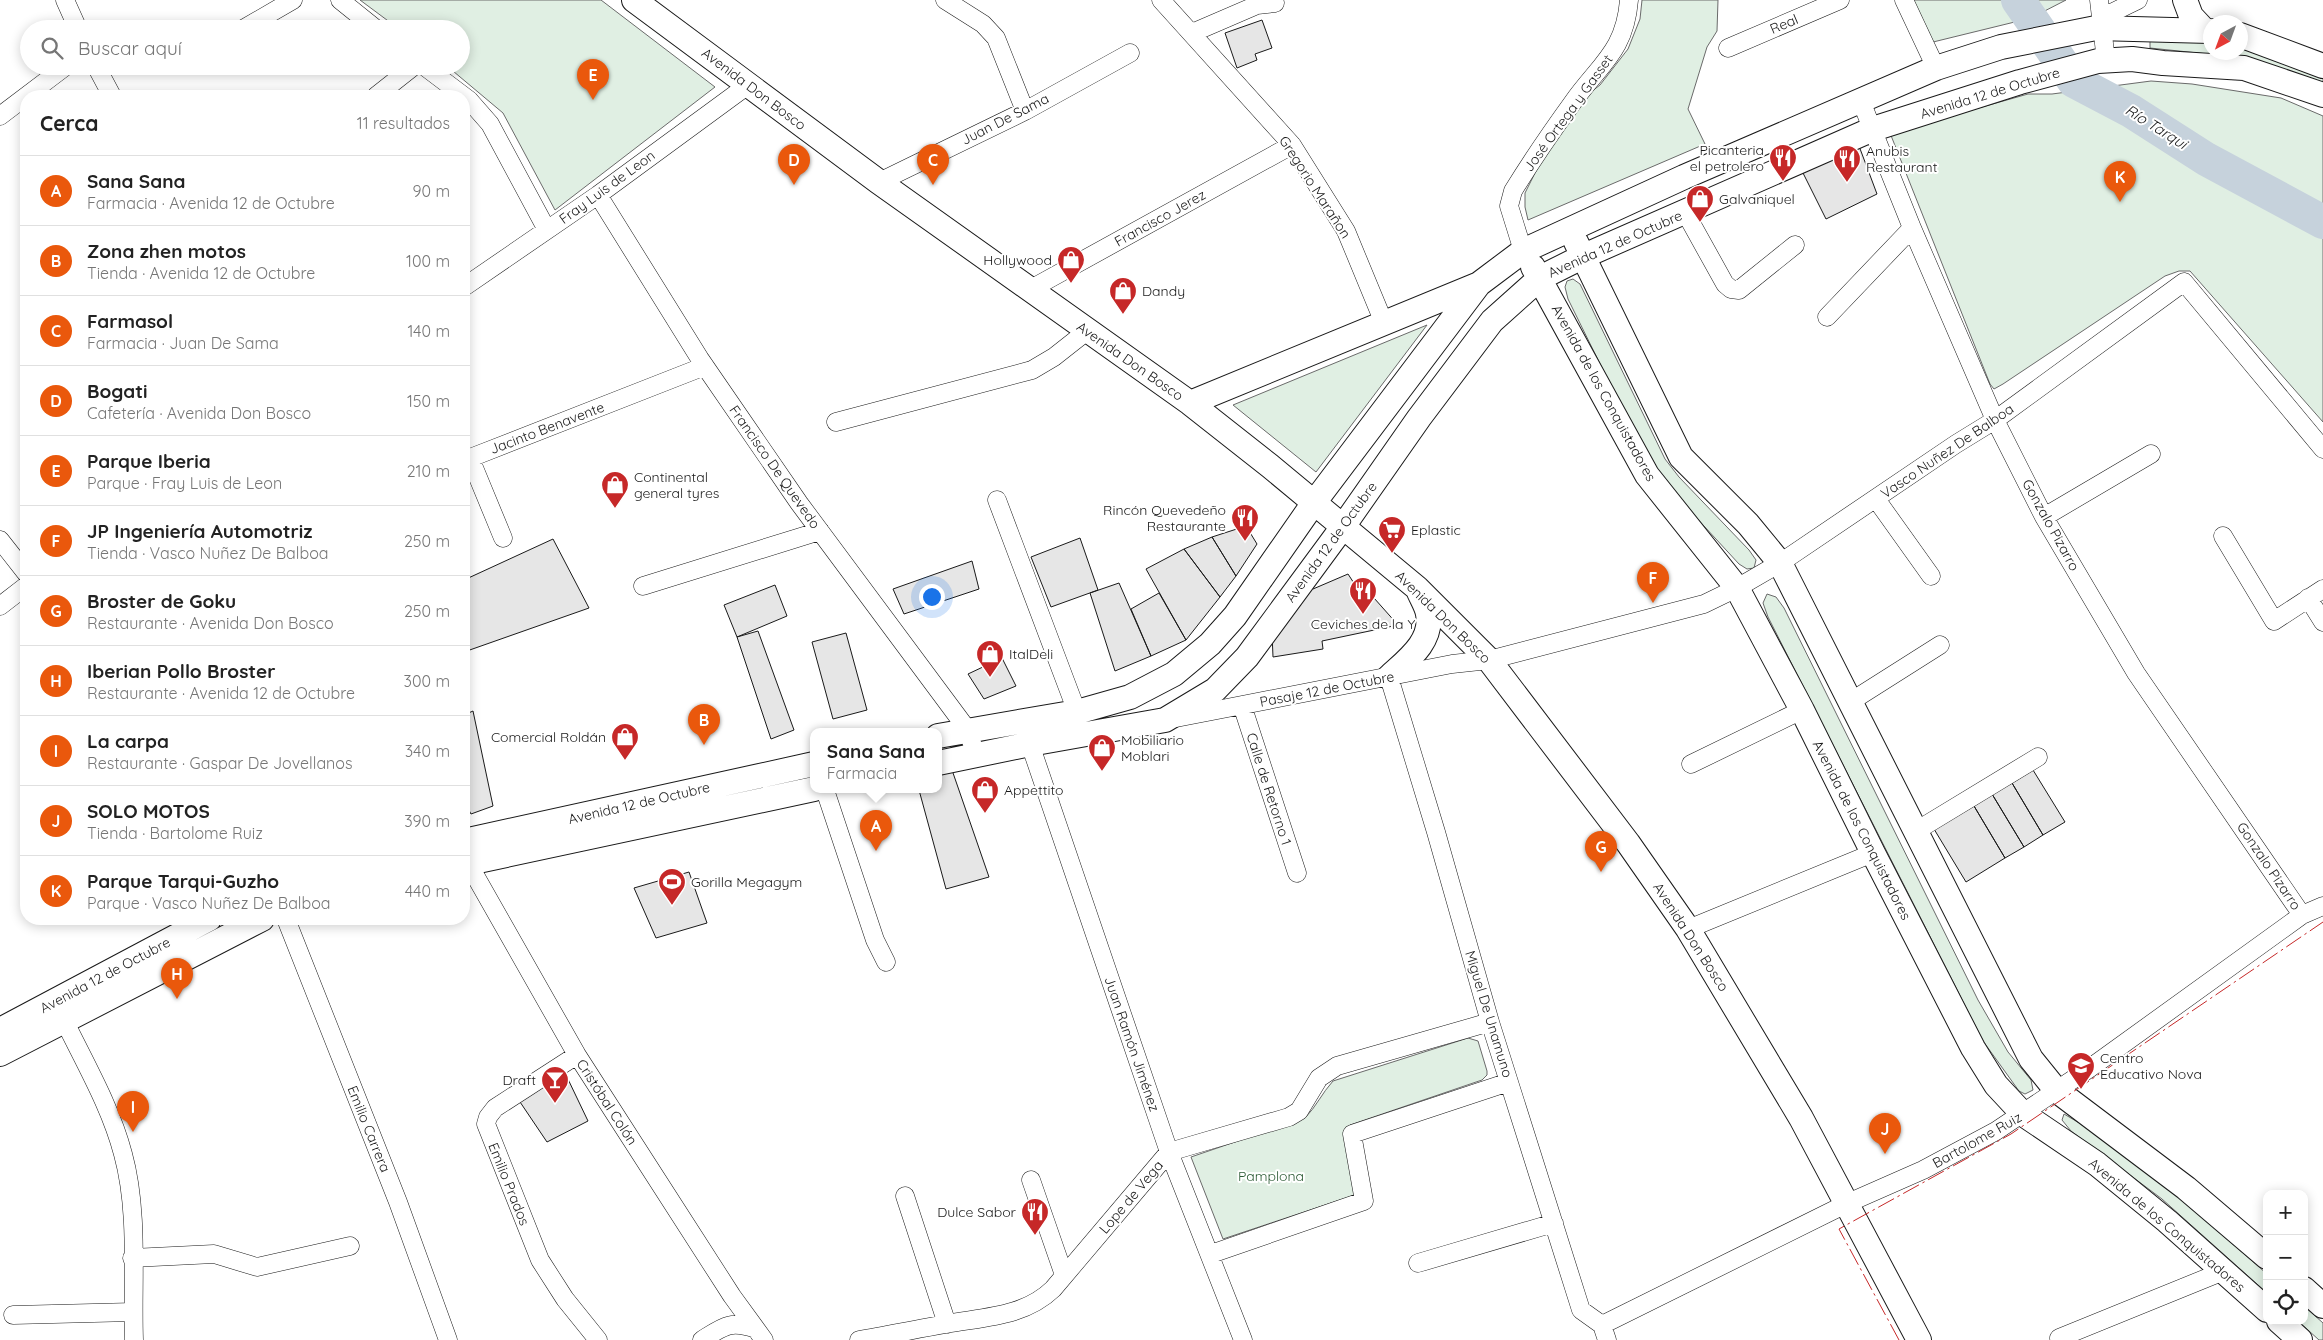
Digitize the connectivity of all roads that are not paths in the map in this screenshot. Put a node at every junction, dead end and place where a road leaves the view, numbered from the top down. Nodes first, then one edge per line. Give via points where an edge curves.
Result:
1 (65, 0) edge
2 (293, 0) edge
3 (340, 0) edge
4 (634, 0) edge
5 (945, 0) edge
6 (1161, 0) edge
7 (1628, 0) edge
8 (1840, 0) edge
9 (1904, 0) edge
10 (2099, 0) edge
11 (2138, 0) edge
12 (2185, 0) edge
13 (1274, 2) dead end
14 (74, 20) edge
15 (259, 20) edge
16 (365, 20) edge
17 (2100, 25) junction
18 (2203, 27) edge
19 (2203, 31) edge
20 (1192, 33) junction
21 (2248, 38) edge
22 (1728, 48) dead end
23 (1130, 53) dead end
24 (2102, 61) junction
25 (2323, 66) edge
26 (1936, 68) junction
27 (54, 75) edge
28 (101, 75) edge
29 (403, 75) edge
30 (436, 75) edge
31 (748, 85) junction
32 (34, 90) edge
33 (109, 90) edge
34 (384, 90) edge
35 (456, 90) edge
36 (2323, 95) edge
37 (20, 101) edge
38 (470, 101) edge
39 (1861, 101) junction
40 (1025, 110) junction
41 (0, 116) edge
42 (1873, 130) junction
43 (1292, 146) junction
44 (879, 182) junction
45 (598, 195) junction
46 (1685, 212) junction
47 (1912, 228) junction
48 (547, 230) junction
49 (1570, 230) junction
50 (1795, 245) dead end
51 (1523, 251) junction
52 (1584, 256) junction
53 (1540, 278) junction
54 (470, 283) edge
55 (1479, 284) junction
56 (1029, 290) junction
57 (1827, 317) dead end
58 (1384, 323) junction
59 (1087, 331) junction
60 (705, 366) junction
61 (1190, 403) junction
62 (1995, 420) junction
63 (836, 422) dead end
64 (2323, 449) edge
65 (2151, 454) dead end
66 (1876, 499) junction
67 (996, 500) dead end
68 (1313, 504) junction
69 (2044, 516) junction
70 (1342, 528) junction
71 (820, 531) junction
72 (2223, 536) dead end
73 (503, 538) dead end
74 (0, 540) edge
75 (1780, 563) junction
76 (20, 565) edge
77 (1931, 576) dead end
78 (642, 586) dead end
79 (1417, 588) junction
80 (1737, 588) junction
81 (2323, 588) edge
82 (20, 591) edge
83 (2308, 598) junction
84 (0, 606) edge
85 (2323, 622) edge
86 (1940, 645) dead end
87 (1489, 660) junction
88 (1388, 677) junction
89 (1850, 702) junction
90 (1242, 705) junction
91 (1802, 710) junction
92 (1076, 712) junction
93 (1165, 720) junction
94 (967, 729) junction
95 (942, 735) edge
96 (1030, 744) junction
97 (976, 755) junction
98 (2038, 757) dead end
99 (942, 762) edge
100 (1691, 764) dead end
101 (810, 765) edge
102 (810, 790) edge
103 (827, 793) edge
104 (1916, 831) junction
105 (1873, 853) junction
106 (470, 854) edge
107 (470, 855) edge
108 (470, 867) edge
109 (1296, 873) dead end
110 (2323, 906) edge
111 (2302, 915) junction
112 (195, 925) edge
113 (251, 925) edge
114 (288, 925) edge
115 (1688, 929) junction
116 (886, 962) dead end
117 (65, 1022) junction
118 (1490, 1022) junction
119 (0, 1030) edge
120 (0, 1054) edge
121 (577, 1055) junction
122 (1509, 1082) junction
123 (2056, 1090) junction
124 (2023, 1114) junction
125 (1169, 1152) junction
126 (1031, 1180) dead end
127 (905, 1196) dead end
128 (1848, 1203) junction
129 (1554, 1223) junction
130 (350, 1246) dead end
131 (1210, 1254) junction
132 (2263, 1254) edge
133 (132, 1258) junction
134 (1418, 1263) dead end
135 (2224, 1271) junction
136 (1064, 1275) junction
137 (2308, 1293) edge
138 (2263, 1306) edge
139 (2323, 1306) edge
140 (133, 1312) junction
141 (13, 1315) dead end
142 (948, 1324) junction
143 (2283, 1325) edge
144 (1604, 1333) edge
145 (760, 1335) edge
146 (2059, 1338) dead end
147 (134, 1340) edge
148 (448, 1340) edge
149 (598, 1340) edge
150 (702, 1340) edge
151 (859, 1340) edge
152 (1243, 1340) edge
153 (1920, 1340) edge
154 (2300, 1340) edge

1 - 14 street
2 - 15 street
3 - 16 street
4 - 31 main road, Avenida Don Bosco
5 - 40 street via 983,24 996,38
6 - 20 street, Gregorio Marañon
7 - 51 street, José Ortega y Gasset via 1626,26 1617,46 1574,100 1513,191 1509,206
8 - 22 street, Real
9 - 26 street
10 - 17 street
11 - 17 street
12 - 18 main road via 2191,16
13 - 20 street via 1256,5
17 - 19 main road
17 - 24 street
17 - 26 main road via 2001,47
20 - 43 street, Gregorio Marañon
21 - 25 main road
23 - 40 street, Juan De Sama
24 - 36 main road, Avenida 12 de Octubre via 2132,59 2244,68
24 - 42 main road, Avenida 12 de Octubre via 2020,82
26 - 39 main road
27 - 32 street
28 - 33 street
29 - 34 street
30 - 35 street
31 - 44 main road, Avenida Don Bosco
31 - 45 street, Fray Luis de Leon
37 - 41 street
38 - 48 street via 490,124
39 - 42 street, Gonzalo Pizarro
39 - 49 main road
40 - 44 street, Juan De Sama
42 - 46 main road, Avenida 12 de Octubre
42 - 47 street, Gonzalo Pizarro
43 - 56 street, Francisco Jerez
43 - 58 street, Gregorio Marañon via 1346,232
44 - 56 main road, Avenida Don Bosco
45 - 48 street, Fray Luis de Leon
45 - 60 street, Francisco De Quevedo
46 - 50 street via 1731,289 1739,290
46 - 52 main road, Avenida 12 de Octubre
47 - 57 street
47 - 62 street, Gonzalo Pizarro
48 - 54 street, Fray Luis de Leon
49 - 51 main road
49 - 52 main road
51 - 53 main road, José Ortega y Gasset
51 - 55 main road
52 - 53 main road, Avenida 12 de Octubre
52 - 75 main road via 1681,457 1748,524
53 - 70 main road, Avenida 12 de Octubre via 1492,321
53 - 80 main road, Avenida de los Conquistadores via 1646,475
55 - 58 main road
55 - 68 main road
56 - 59 main road, Avenida Don Bosco
58 - 61 main road
59 - 61 main road, Avenida Don Bosco
59 - 63 street via 1032,370
60 - 71 street, Francisco De Quevedo
60 - 73 street, Jacinto Benavente via 470,458
61 - 68 main road, Avenida Don Bosco
62 - 64 street, Vasco Nuñez De Balboa via 2184,282
62 - 66 street, Vasco Nuñez De Balboa
62 - 69 street, Gonzalo Pizarro
65 - 69 street
66 - 75 street, Vasco Nuñez De Balboa
66 - 77 street
67 - 92 street
68 - 70 main road, Avenida Don Bosco
68 - 92 main road via 1235,616 1210,644 1166,679 1130,697
69 - 111 street, Gonzalo Pizarro via 2136,672
70 - 79 main road, Avenida Don Bosco
70 - 93 main road, Avenida 12 de Octubre via 1247,657 1216,690
71 - 78 street
71 - 94 street, Francisco De Quevedo
72 - 83 street via 2274,621
74 - 76 street
75 - 80 street, Vasco Nuñez De Balboa
75 - 89 main road
79 - 87 main road, Avenida Don Bosco
79 - 88 main road via 1428,614 1426,634 1417,651
80 - 87 street, Vasco Nuñez De Balboa via 1704,604
80 - 91 main road, Avenida de los Conquistadores
81 - 83 street
82 - 84 street
83 - 85 street
86 - 89 street
87 - 88 street, Pasaje 12 de Octubre
87 - 115 main road, Avenida Don Bosco via 1622,835
88 - 90 street, Pasaje 12 de Octubre
88 - 118 street, Miguel De Unamuno
89 - 104 main road
90 - 93 street, Pasaje 12 de Octubre
90 - 109 street, Calle de Retorno 1
91 - 100 street
91 - 105 main road, Avenida de los Conquistadores
92 - 94 main road
93 - 96 main road, Avenida 12 de Octubre
94 - 95 main road
94 - 97 street, Francisco De Quevedo
96 - 97 main road, Avenida 12 de Octubre
96 - 125 street, Juan Ramón Jiménez
97 - 99 main road, Avenida 12 de Octubre
98 - 104 street
101 - 106 main road, Avenida 12 de Octubre
102 - 107 main road, Avenida 12 de Octubre
103 - 116 street via 874,940
104 - 123 main road via 2032,1059
105 - 115 street
105 - 124 main road, Avenida de los Conquistadores via 1973,1048 1996,1085
108 - 121 street, Cristóbal Colón
110 - 111 street, Bartolome Ruiz
111 - 123 street, Bartolome Ruiz
112 - 119 main road, Avenida 12 de Octubre
113 - 117 main road, Avenida 12 de Octubre
114 - 148 street, Emilio Carrera via 398,1202
115 - 128 main road, Avenida Don Bosco
117 - 120 main road, Avenida 12 de Octubre
117 - 133 street via 105,1103 124,1155 132,1208
118 - 122 street, Miguel De Unamuno
118 - 125 street, Lope de Vega via 1337,1066 1320,1078 1298,1111 1289,1117
121 - 145 street, Cristóbal Colón
121 - 149 street, Emilio Prados via 495,1108 486,1124 540,1260 553,1283
122 - 129 street, Miguel De Unamuno
122 - 131 street via 1352,1134 1364,1201
123 - 124 street, Bartolome Ruiz
123 - 132 main road via 2186,1188
124 - 128 street, Bartolome Ruiz via 1922,1170
124 - 135 main road, Avenida de los Conquistadores via 2097,1164
125 - 131 street, Juan Ramón Jiménez
125 - 136 street, Lope de Vega
126 - 136 street
127 - 142 street
128 - 144 street, Bartolome Ruiz
128 - 153 main road, Avenida Don Bosco
129 - 134 street
129 - 144 street, Miguel De Unamuno via 1581,1310
130 - 133 street via 257,1267 214,1254
131 - 152 street, Juan Ramón Jiménez
133 - 140 street
135 - 138 main road, Avenida de los Conquistadores
135 - 146 street
136 - 142 street, Lope de Vega via 1042,1299 1026,1308
137 - 139 main road
140 - 141 street
140 - 147 street
142 - 151 street, Lope de Vega
143 - 154 main road
145 - 150 street via 745,1325 726,1325

